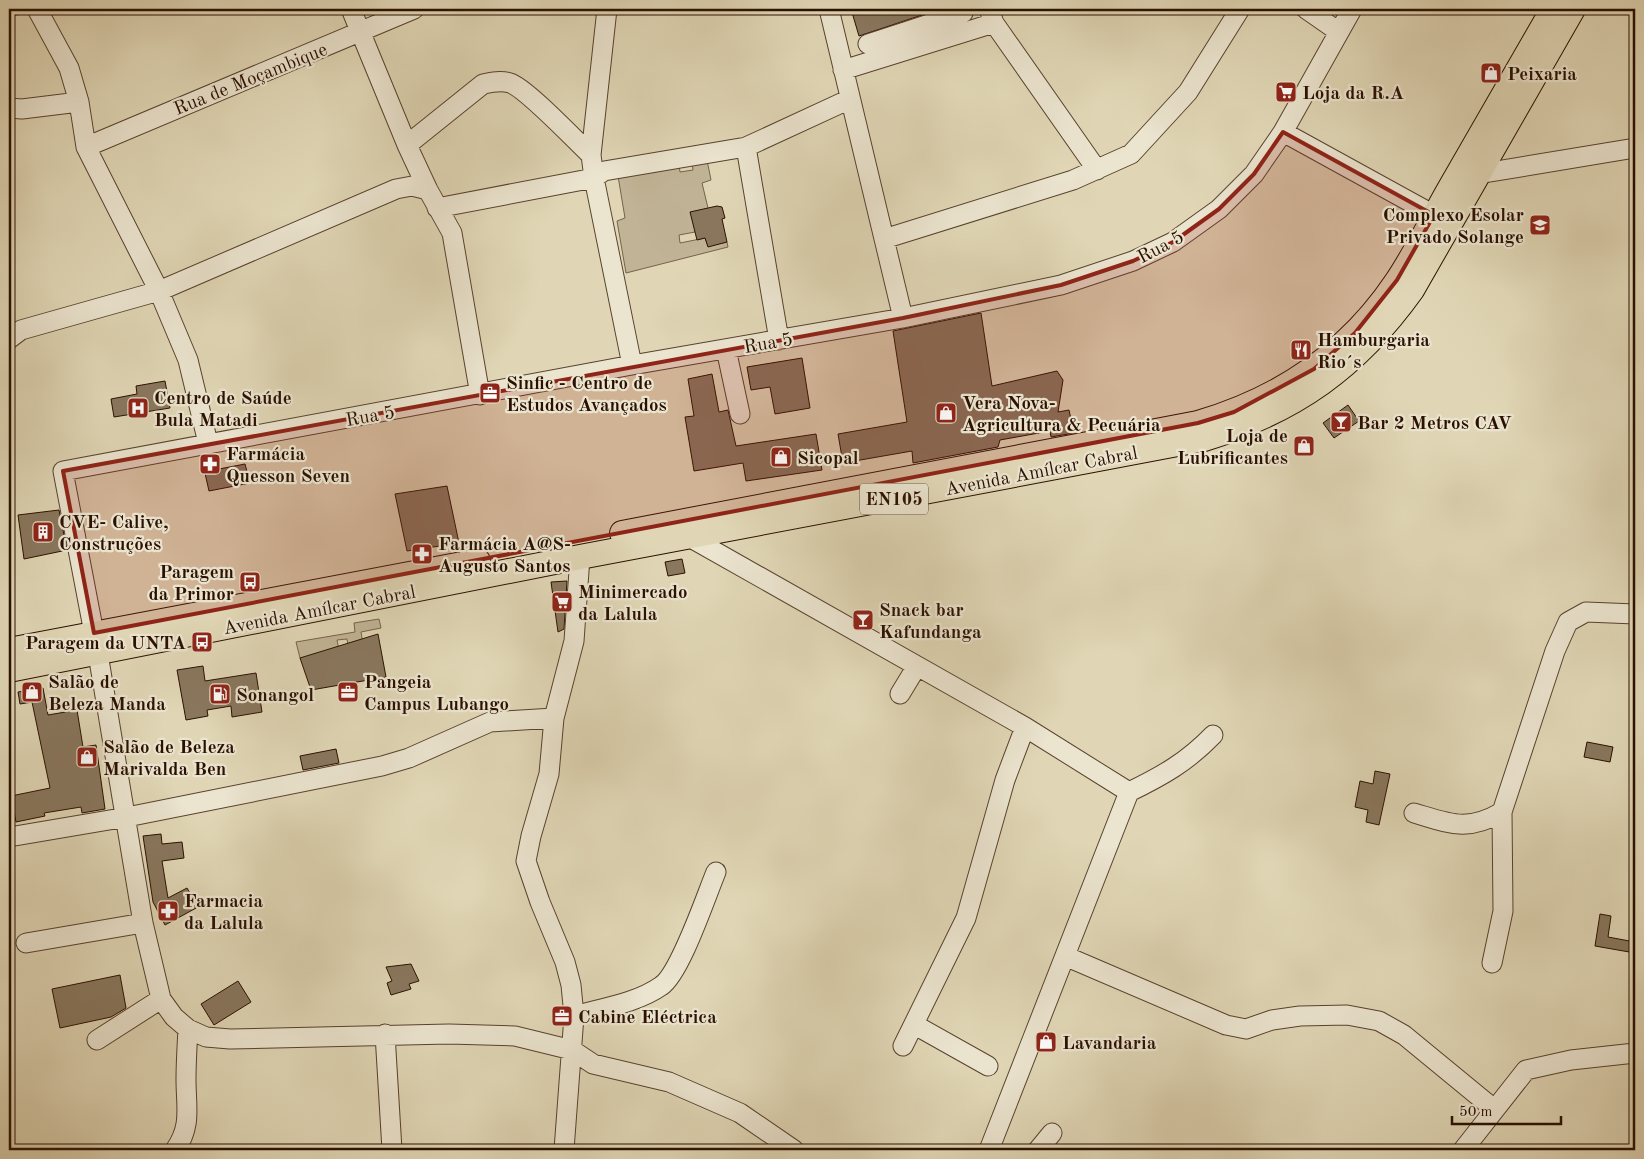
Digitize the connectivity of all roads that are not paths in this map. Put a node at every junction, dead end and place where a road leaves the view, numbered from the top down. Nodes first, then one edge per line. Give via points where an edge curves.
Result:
1 (37, 9) edge
2 (351, 9) edge
3 (414, 9) edge
4 (607, 9) edge
5 (829, 9) edge
6 (962, 9) edge
7 (1240, 9) edge
8 (1306, 9) edge
9 (1352, 9) edge
10 (1553, 9) edge
11 (1573, 9) edge
12 (991, 16) edge
13 (361, 32) junction
14 (1339, 32) junction
15 (868, 44) dead end
16 (843, 70) junction
17 (850, 99) junction
18 (79, 102) junction
19 (9, 108) edge
20 (1283, 132) junction
21 (407, 145) junction
22 (86, 147) junction
23 (746, 147) junction
24 (1635, 148) edge
25 (591, 155) junction
26 (1097, 170) junction
27 (1478, 174) junction
28 (594, 178) junction
29 (428, 190) junction
30 (437, 208) junction
31 (1434, 215) junction
32 (884, 239) junction
33 (160, 300) junction
34 (904, 318) junction
35 (9, 340) edge
36 (779, 340) junction
37 (726, 349) junction
38 (632, 365) junction
39 (480, 395) junction
40 (740, 414) dead end
41 (208, 443) junction
42 (66, 467) junction
43 (690, 538) junction
44 (580, 557) junction
45 (1635, 614) edge
46 (96, 643) junction
47 (9, 650) edge
48 (917, 666) junction
49 (9, 670) edge
50 (900, 694) dead end
51 (554, 718) junction
52 (1025, 727) junction
53 (1213, 735) dead end
54 (1129, 792) junction
55 (1502, 812) junction
56 (1414, 813) dead end
57 (127, 817) junction
58 (9, 837) edge
59 (716, 872) dead end
60 (143, 922) junction
61 (26, 944) dead end
62 (1065, 956) junction
63 (1492, 963) dead end
64 (161, 999) junction
65 (574, 1016) junction
66 (914, 1025) junction
67 (188, 1029) junction
68 (384, 1034) junction
69 (97, 1040) dead end
70 (903, 1046) dead end
71 (572, 1050) junction
72 (1635, 1053) edge
73 (988, 1066) dead end
74 (1494, 1109) junction
75 (1052, 1133) dead end
76 (175, 1150) edge
77 (392, 1150) edge
78 (564, 1150) edge
79 (794, 1150) edge
80 (989, 1150) edge
81 (1038, 1150) edge
82 (1463, 1150) edge

1 - 18 street via 69,68
2 - 13 street
3 - 13 street, Rua de Moçambique
4 - 25 street
5 - 16 street
6 - 15 street via 963,13
7 - 26 street via 1188,92 1172,111 1131,154
8 - 14 street
9 - 14 street, Rua 5
10 - 31 main road, Avenida Amílcar Cabral / EN105
11 - 27 main road, Avenida Amílcar Cabral / EN105
12 - 16 street
12 - 26 street
13 - 21 street
13 - 22 street, Rua de Moçambique
14 - 20 street, Rua 5
16 - 17 street
17 - 23 street
17 - 32 street
18 - 19 street
18 - 22 street
20 - 31 street
20 - 34 street, Rua 5 via 1254,174 1219,209 1172,242 1133,261 1061,285
21 - 25 street via 483,84 497,81 511,83 524,92
21 - 29 street
22 - 33 street
23 - 28 street via 604,172
23 - 36 street
24 - 27 street
25 - 28 street
26 - 32 street
27 - 43 main road, Avenida Amílcar Cabral / EN105 via 1412,290 1374,339 1323,383 1264,418 1204,439
28 - 30 street
28 - 38 street
29 - 30 street
29 - 33 street via 412,186 396,189
30 - 39 street via 452,233
31 - 46 main road, Avenida Amílcar Cabral / EN105 via 1397,280 1355,333 1314,370 1234,412 1198,423
32 - 34 street
33 - 35 street via 22,330
33 - 41 street via 188,360
33 - 42 street via 200,438
34 - 36 street, Rua 5
36 - 37 street, Rua 5
37 - 38 street, Rua 5
37 - 40 street
38 - 39 street, Rua 5
39 - 41 street, Rua 5
41 - 42 street, Rua 5
42 - 46 street
43 - 44 main road, Avenida Amílcar Cabral / EN105
43 - 48 street
44 - 46 main road, Avenida Amílcar Cabral / EN105
44 - 51 street via 574,641
45 - 55 street via 1586,612 1568,622 1542,687
46 - 47 main road, Avenida Amílcar Cabral / EN105
46 - 49 main road, Avenida Amílcar Cabral / EN105
46 - 57 street
48 - 50 street
48 - 52 street
51 - 57 street via 490,722 409,758 382,766
51 - 65 street via 549,774 530,836 526,861 565,962
52 - 54 street
52 - 66 street via 1005,780 966,918
53 - 54 street via 1193,756
54 - 62 street
55 - 56 street via 1483,823 1466,825 1446,823
55 - 63 street via 1504,911
57 - 58 street
57 - 60 street
59 - 65 street via 676,966 664,985 647,995
60 - 61 street
60 - 64 street
62 - 74 street via 1226,1024 1246,1028 1300,1016 1347,1016 1379,1021 1404,1035
62 - 80 street
64 - 67 street
64 - 69 street
65 - 71 street
66 - 70 street
66 - 73 street
67 - 68 street via 206,1037 230,1039
67 - 76 street via 186,1080 189,1115
68 - 71 street via 515,1036
68 - 77 street
71 - 78 street
71 - 79 street via 593,1064 669,1082 740,1113
72 - 74 street via 1571,1060 1526,1070
74 - 82 street
75 - 81 street

